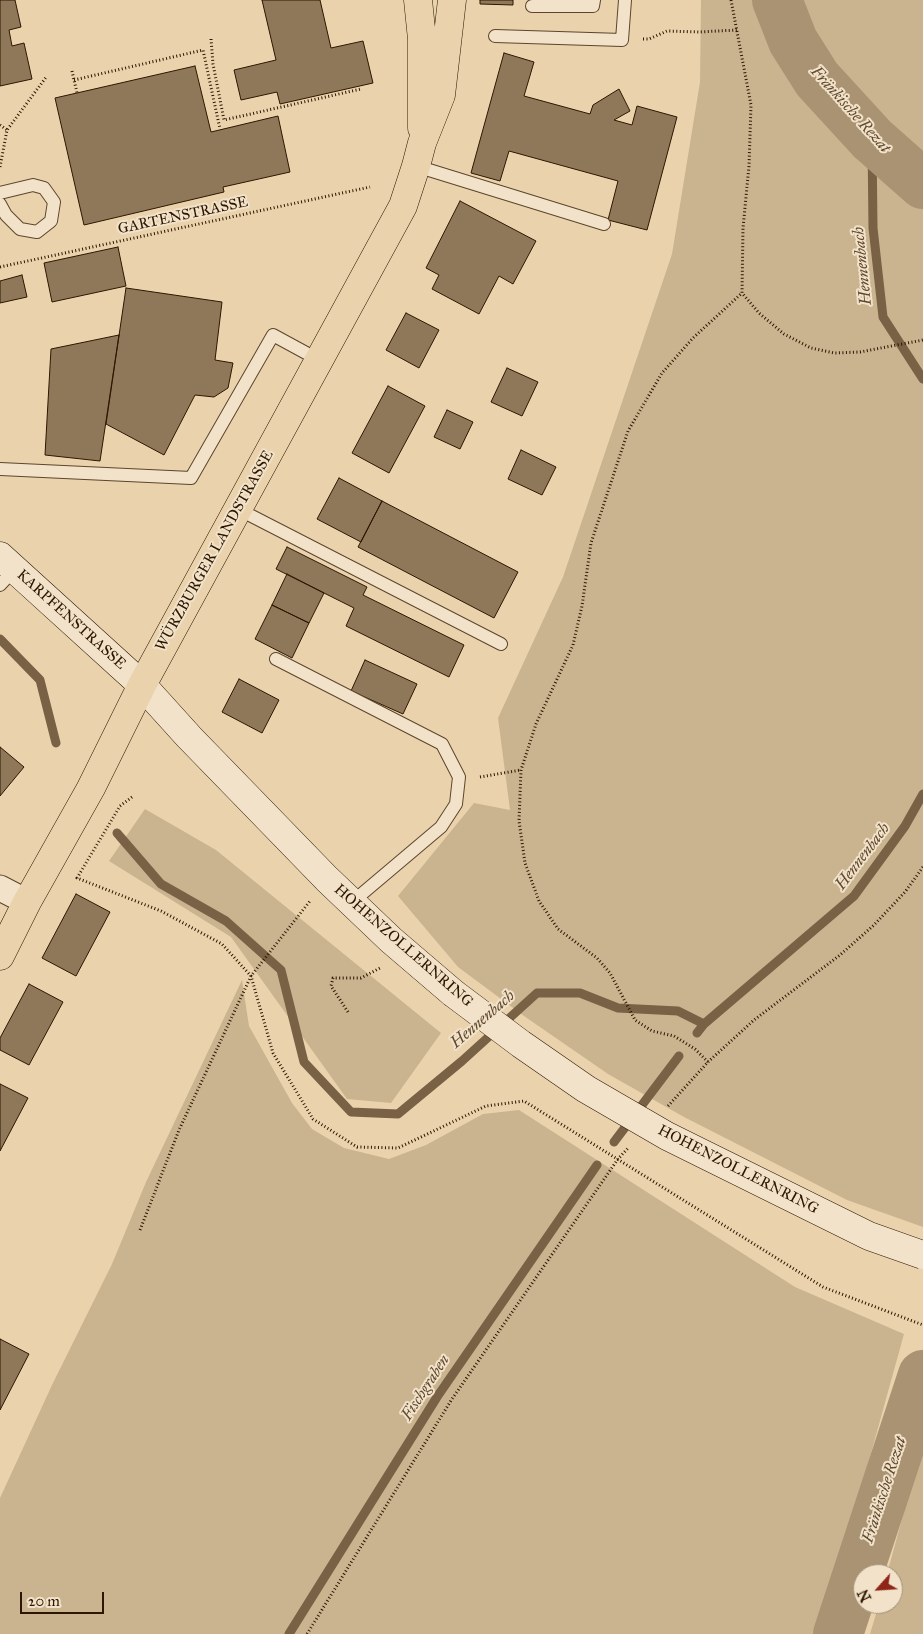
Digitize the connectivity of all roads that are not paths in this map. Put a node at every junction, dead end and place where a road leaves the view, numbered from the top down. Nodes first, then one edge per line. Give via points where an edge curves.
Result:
1 (418, 0) edge
2 (452, 0) edge
3 (594, 0) edge
4 (625, 0) edge
5 (532, 6) dead end
6 (495, 36) dead end
7 (419, 155) junction
8 (0, 193) edge
9 (0, 204) edge
10 (604, 224) dead end
11 (319, 360) junction
12 (0, 469) edge
13 (238, 509) junction
14 (5, 570) edge
15 (501, 644) dead end
16 (276, 659) dead end
17 (142, 685) junction
18 (0, 888) edge
19 (27, 902) junction
20 (351, 903) junction
21 (0, 956) edge
22 (923, 1255) edge

1 - 7 main road, WÜRZBURGER LANDSTRASSE via 422,39
2 - 7 main road, WÜRZBURGER LANDSTRASSE via 441,96
3 - 5 lane via 593,6
4 - 6 lane via 622,40
7 - 10 lane
7 - 11 main road, WÜRZBURGER LANDSTRASSE via 403,206
8 - 9 lane via 33,185 44,188 54,202 51,221 37,232 20,230
11 - 12 lane via 273,335 191,478
11 - 13 main road, WÜRZBURGER LANDSTRASSE
13 - 15 lane
13 - 17 main road, WÜRZBURGER LANDSTRASSE
14 - 17 main road, KARPFENSTRASSE
16 - 20 lane via 442,744 459,777 456,804 441,827
17 - 19 main road, WÜRZBURGER LANDSTRASSE via 91,788
17 - 20 main road, HOHENZOLLERNRING
18 - 19 street
19 - 21 main road, WÜRZBURGER LANDSTRASSE
20 - 22 main road, HOHENZOLLERNRING, bridge via 452,993 586,1089 668,1136 869,1236

